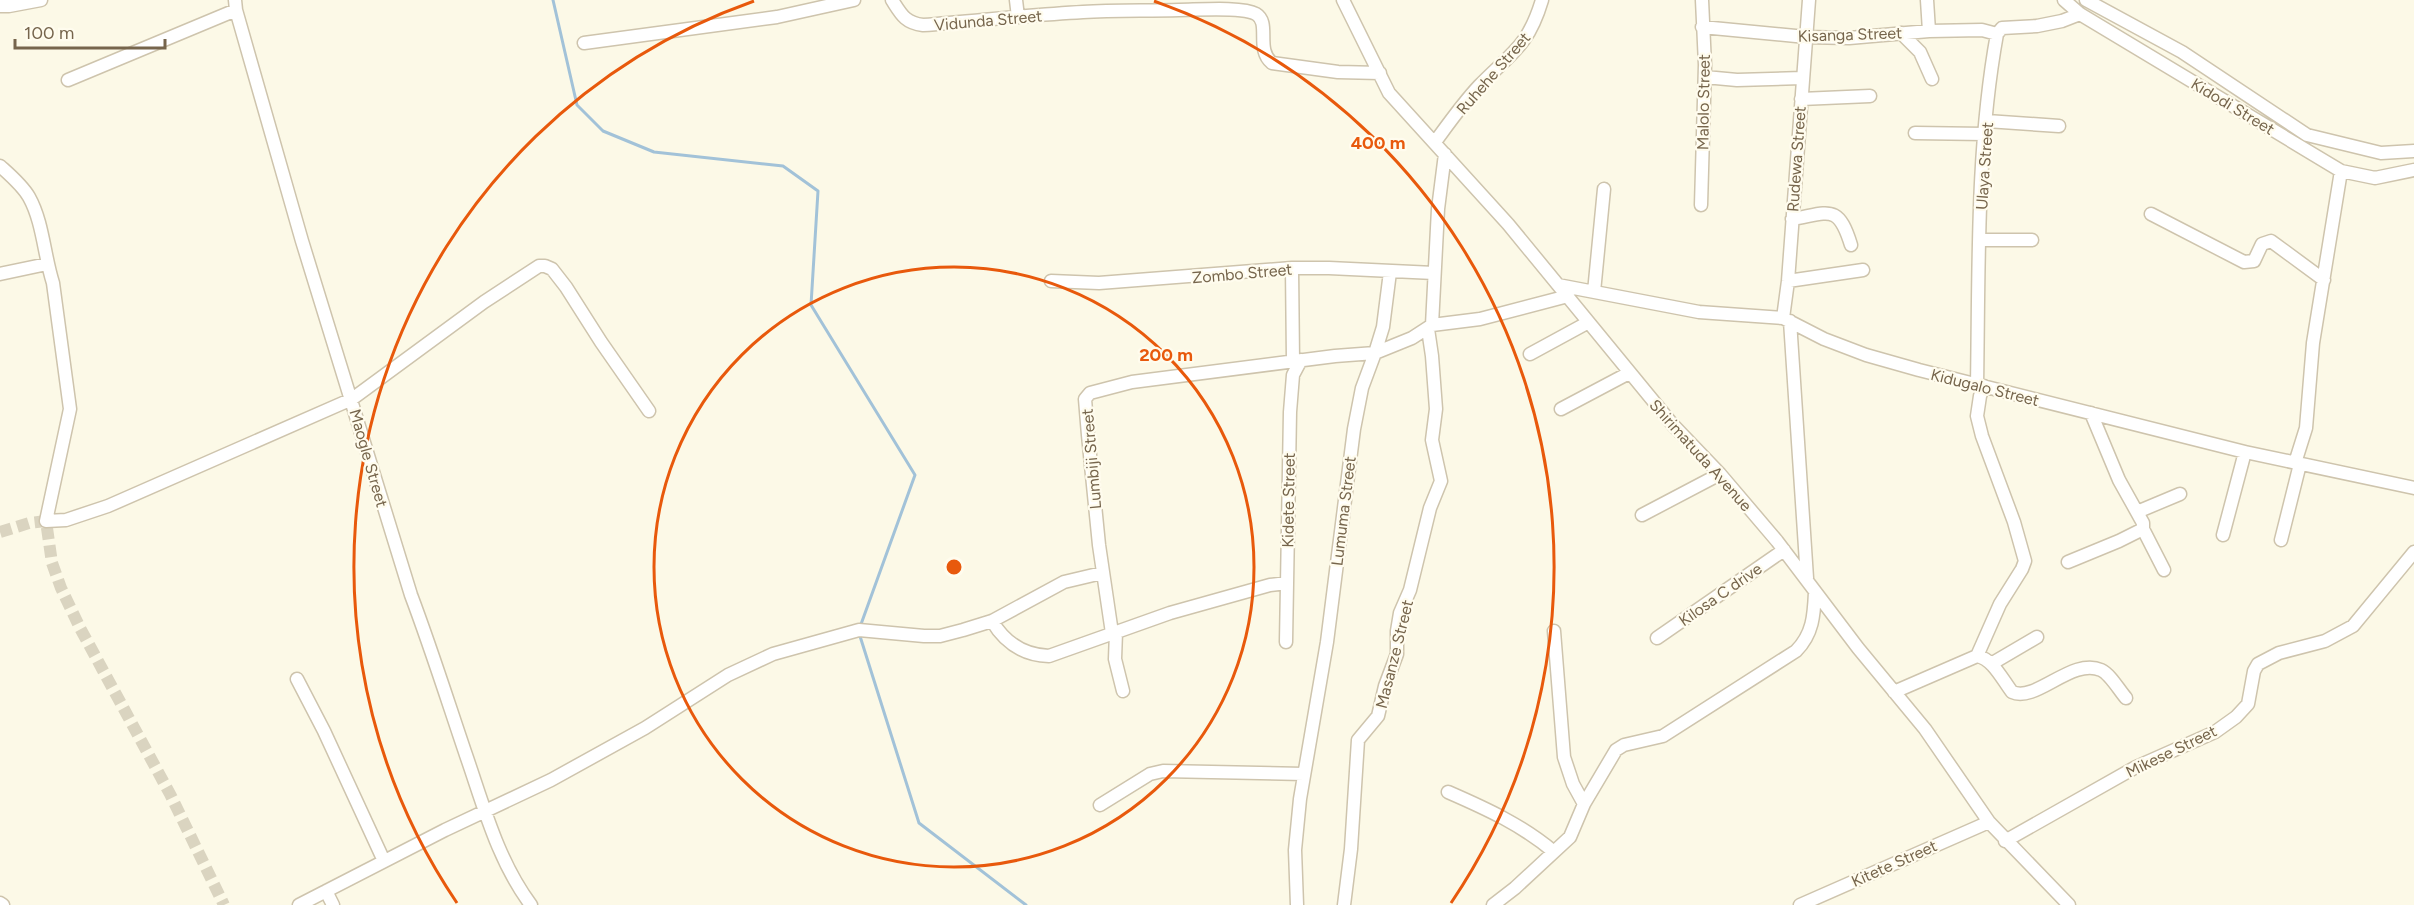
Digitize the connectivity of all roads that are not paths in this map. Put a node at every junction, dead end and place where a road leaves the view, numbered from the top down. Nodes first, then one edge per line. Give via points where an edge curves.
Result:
1 (41, 0) edge
2 (854, 0) edge
3 (892, 0) edge
4 (1016, 0) edge
5 (1343, 0) edge
6 (1542, 0) edge
7 (1702, 0) edge
8 (1809, 0) edge
9 (1927, 0) edge
10 (2064, 0) edge
11 (2086, 0) edge
12 (236, 5) edge
13 (1140, 5) edge
14 (0, 6) edge
15 (2080, 14) junction
16 (1018, 17) junction
17 (1702, 27) junction
18 (1929, 31) junction
19 (1901, 33) junction
20 (1997, 34) junction
21 (1806, 37) junction
22 (584, 43) dead end
23 (1380, 73) junction
24 (1705, 77) junction
25 (1802, 78) junction
26 (1932, 79) dead end
27 (68, 80) dead end
28 (1870, 96) dead end
29 (1801, 99) junction
30 (1987, 121) junction
31 (2059, 126) dead end
32 (1915, 133) dead end
33 (1985, 134) junction
34 (1435, 142) junction
35 (2414, 151) edge
36 (1445, 154) junction
37 (0, 166) edge
38 (2414, 170) edge
39 (2341, 171) junction
40 (1604, 189) dead end
41 (1701, 205) dead end
42 (2151, 214) dead end
43 (1792, 219) junction
44 (1980, 240) junction
45 (2032, 240) dead end
46 (1851, 245) dead end
47 (47, 264) junction
48 (1292, 268) junction
49 (1863, 270) dead end
50 (1390, 272) junction
51 (1434, 273) junction
52 (0, 274) edge
53 (2324, 280) junction
54 (1051, 281) dead end
55 (1788, 281) junction
56 (1558, 285) junction
57 (1594, 292) junction
58 (1568, 296) junction
59 (1786, 320) junction
60 (1587, 323) junction
61 (1430, 327) junction
62 (1375, 353) junction
63 (1530, 354) dead end
64 (1297, 361) junction
65 (1629, 373) junction
66 (1980, 386) junction
67 (352, 399) junction
68 (1561, 409) dead end
69 (649, 411) dead end
70 (2091, 413) junction
71 (2245, 452) junction
72 (2298, 463) junction
73 (1720, 474) junction
74 (2414, 488) edge
75 (2180, 494) dead end
76 (2137, 512) junction
77 (1642, 515) dead end
78 (2143, 529) junction
79 (2223, 535) dead end
80 (2281, 540) dead end
81 (1784, 550) junction
82 (2414, 552) edge
83 (2068, 562) dead end
84 (2164, 570) dead end
85 (1102, 573) junction
86 (1807, 579) junction
87 (1287, 583) junction
88 (1815, 592) junction
89 (992, 621) junction
90 (1554, 631) dead end
91 (1114, 632) junction
92 (2037, 637) dead end
93 (1657, 638) dead end
94 (1286, 642) dead end
95 (1977, 656) junction
96 (1991, 664) junction
97 (297, 679) dead end
98 (1123, 691) dead end
99 (1894, 692) junction
100 (2126, 698) dead end
101 (1304, 774) junction
102 (1448, 792) dead end
103 (1584, 804) junction
104 (1100, 805) dead end
105 (484, 813) junction
106 (1989, 822) junction
107 (2006, 841) junction
108 (1554, 852) junction
109 (384, 861) junction
110 (326, 891) junction
111 (1822, 900) edge
112 (1500, 904) edge
113 (300, 905) edge
114 (333, 905) edge
115 (531, 905) edge
116 (1297, 905) edge
117 (1344, 905) edge
118 (1800, 905) edge
119 (2069, 905) edge

1 - 14 street
2 - 22 street via 777,17
3 - 16 street, Vidunda Street via 903,18 923,26
4 - 16 street
5 - 23 street, Shirimatuda Avenue
6 - 34 street, Ruhehe Street via 1535,23 1522,44 1477,88
7 - 17 street, Malolo Street
8 - 21 street, Rudewa Street
9 - 18 street
10 - 15 street, Kidodi Street
11 - 35 street via 2182,52 2307,135 2381,153
12 - 27 street
12 - 67 street, Maogle Street via 262,105
13 - 16 street, Vidunda Street
13 - 23 street, Vidunda Street via 1254,13 1263,27 1263,51 1272,63
15 - 20 street via 2045,24 2002,28
15 - 39 street, Kidodi Street
17 - 21 street, Kisanga Street
17 - 24 street, Malolo Street
18 - 19 street, Kisanga Street
18 - 20 street, Kisanga Street via 1982,30
19 - 21 street, Kisanga Street
19 - 26 street via 1920,52
20 - 30 street, Ulaya Street
21 - 25 street, Rudewa Street
23 - 34 street, Shirimatuda Avenue via 1389,93
24 - 25 street
24 - 41 street, Malolo Street
25 - 29 street, Rudewa Street
28 - 29 street
29 - 43 street, Rudewa Street
30 - 31 street
30 - 33 street, Ulaya Street
32 - 33 street
33 - 44 street, Ulaya Street
34 - 36 street, Shirimatuda Avenue
36 - 51 street
36 - 56 street, Shirimatuda Avenue
37 - 47 street via 28,195
38 - 39 street, Kidodi Street via 2375,178
39 - 53 street
40 - 57 street
42 - 53 street via 2244,262 2254,261 2262,244 2271,242
43 - 46 street via 1824,213 1838,216
43 - 55 street, Rudewa Street
44 - 45 street
44 - 66 street, Ulaya Street
47 - 52 street
47 - 67 street via 70,409 46,520 80,517 140,494
48 - 50 street, Zombo Street
48 - 54 street, Zombo Street via 1099,283
48 - 64 street, Kidete Street
49 - 55 street
50 - 51 street, Zombo Street
50 - 62 street, Lumuma Street via 1383,327
51 - 61 street
53 - 72 street
55 - 59 street, Rudewa Street
56 - 57 street, Kidugalo Street
56 - 58 street, Shirimatuda Avenue
57 - 59 street, Kidugalo Street via 1699,312
58 - 60 street, Shirimatuda Avenue
58 - 61 street
59 - 66 street, Kidugalo Street via 1866,355
59 - 86 street, Rudewa Street
60 - 63 street
60 - 65 street, Shirimatuda Avenue
61 - 62 street
61 - 117 street, Masanze Street via 1436,409 1432,441 1441,481 1400,613 1397,654 1378,716 1358,740
62 - 64 street, Lumbiji Street
62 - 101 street, Lumuma Street via 1362,388 1354,429 1327,642
64 - 85 street, Lumbiji Street via 1132,382 1090,393 1085,399
64 - 87 street, Kidete Street via 1290,412
65 - 68 street
65 - 73 street, Shirimatuda Avenue
66 - 70 street, Kidugalo Street
66 - 95 street, Ulaya Street via 1977,416 1982,436 2025,561
67 - 69 street via 507,285 545,266 566,287
67 - 105 street, Maogle Street via 398,554
70 - 71 street, Kidugalo Street
70 - 76 street
71 - 72 street, Kidugalo Street
71 - 79 street
72 - 74 street, Kidugalo Street
72 - 80 street
73 - 77 street
73 - 81 street, Shirimatuda Avenue
75 - 76 street
76 - 78 street
78 - 83 street
78 - 84 street
81 - 86 street, Shirimatuda Avenue
81 - 93 street, Kilosa C drive
82 - 107 street, Mikese Street via 2353,626 2258,664 2248,704 2215,732 2136,767
85 - 89 street via 1064,582
85 - 91 street, Lumbiji Street
86 - 88 street, Shirimatuda Avenue
87 - 91 street via 1184,609
87 - 94 street, Kidete Street
88 - 99 street, Shirimatuda Avenue
88 - 103 street via 1810,632 1796,651 1663,736 1616,750
89 - 91 street via 1001,637 1014,647 1039,656 1062,652
89 - 105 street via 940,636 859,630 773,654 728,675 607,751
90 - 103 street via 1564,757
91 - 98 street, Lumbiji Street via 1115,659
92 - 96 street
95 - 96 street
95 - 99 street
96 - 100 street via 2016,694 2091,667 2103,670
97 - 109 street
99 - 106 street, Shirimatuda Avenue via 1925,729
101 - 104 street via 1163,771 1150,774
101 - 116 street, Lumuma Street via 1296,831
102 - 108 street via 1505,817
103 - 108 street via 1570,837
105 - 109 street
105 - 115 street, Maogle Street via 504,859
106 - 107 street, Shirimatuda Avenue
106 - 111 street, Kitete Street
107 - 119 street, Shirimatuda Avenue
108 - 112 street
109 - 110 street
110 - 113 street
110 - 114 street
111 - 118 street, Kitete Street

